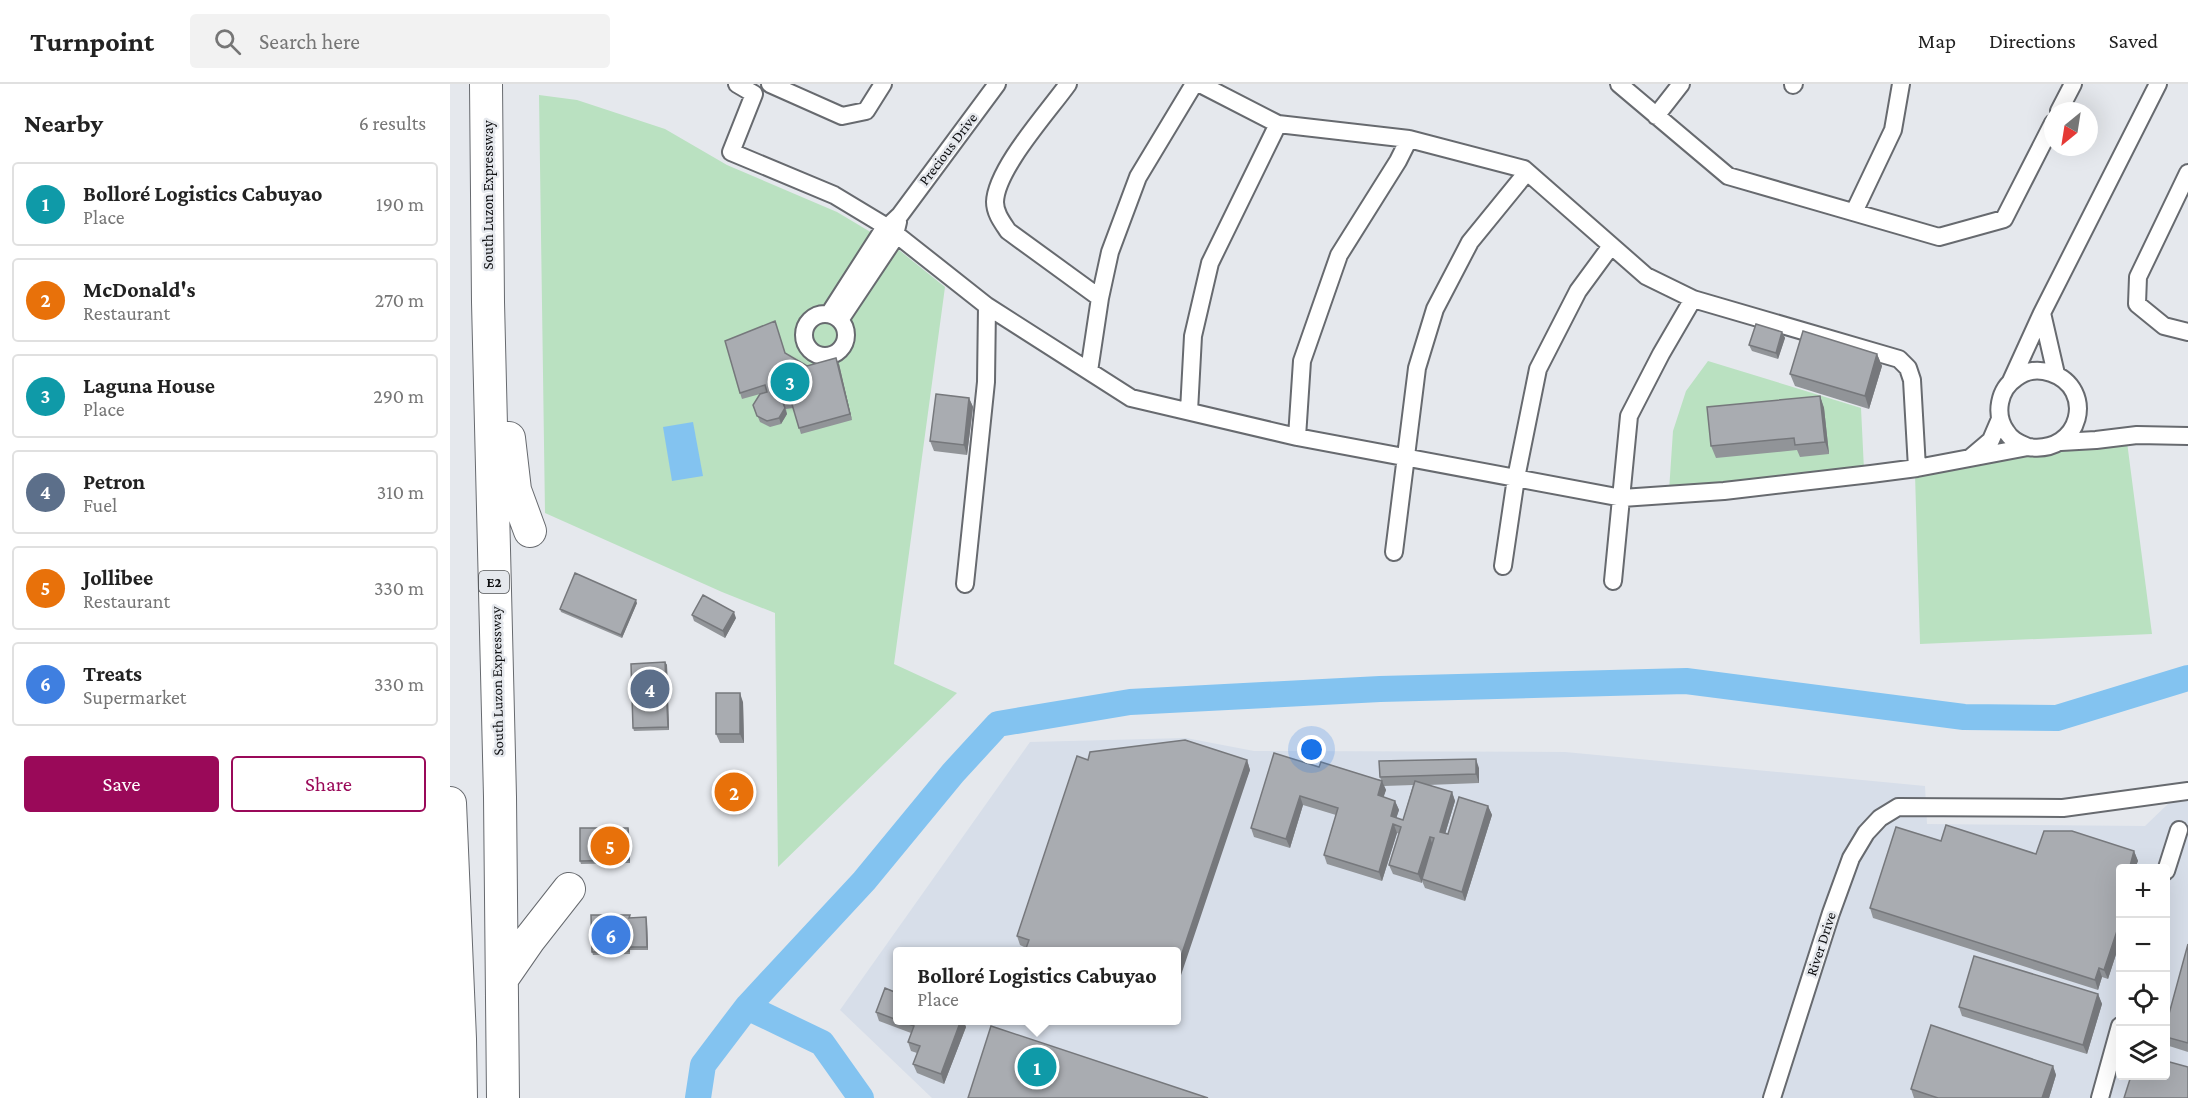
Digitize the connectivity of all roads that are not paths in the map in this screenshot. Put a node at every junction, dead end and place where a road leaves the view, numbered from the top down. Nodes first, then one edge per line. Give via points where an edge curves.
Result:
1 (486, 84) edge
2 (736, 84) edge
3 (770, 84) edge
4 (883, 84) edge
5 (997, 84) edge
6 (1068, 84) edge
7 (1194, 84) edge
8 (1200, 84) edge
9 (1618, 84) edge
10 (1681, 84) edge
11 (1901, 84) edge
12 (2073, 84) edge
13 (2158, 84) edge
14 (757, 89) edge
15 (2064, 102) edge
16 (1656, 116) junction
17 (1278, 124) junction
18 (1409, 139) junction
19 (2044, 141) edge
20 (1527, 172) junction
21 (2188, 173) edge
22 (1854, 212) junction
23 (891, 229) junction
24 (1611, 246) junction
25 (1100, 298) junction
26 (1693, 299) junction
27 (987, 306) junction
28 (2042, 313) junction
29 (834, 317) dead end
30 (2188, 332) edge
31 (489, 368) junction
32 (1089, 371) junction
33 (2056, 375) junction
34 (2011, 381) junction
35 (1189, 411) junction
36 (2000, 419) junction
37 (2074, 427) junction
38 (2188, 436) edge
39 (1297, 437) junction
40 (2096, 440) junction
41 (2061, 442) junction
42 (2028, 447) junction
43 (1405, 456) junction
44 (1967, 459) junction
45 (1917, 468) junction
46 (1516, 478) junction
47 (1622, 498) junction
48 (530, 531) dead end
49 (1394, 552) dead end
50 (1503, 566) dead end
51 (1613, 581) dead end
52 (964, 584) dead end
53 (2188, 791) edge
54 (450, 803) edge
55 (2179, 830) dead end
56 (2168, 864) edge
57 (569, 889) dead end
58 (502, 979) junction
59 (2116, 1043) edge
60 (461, 1098) edge
61 (503, 1098) edge
62 (1772, 1098) edge
63 (2100, 1098) edge

1 - 31 highway, South Luzon Expressway / E2
2 - 14 street
3 - 4 street via 842,116 866,111
5 - 23 street, Precious Drive
6 - 25 street via 1004,170 995,204 1008,231
7 - 25 street via 1138,177 1110,252
8 - 17 street
9 - 16 street
10 - 16 street
11 - 22 street via 1893,130
12 - 15 street
13 - 28 street
14 - 23 street via 731,152 834,195
16 - 22 street via 1728,176
17 - 18 street
17 - 35 street via 1210,263 1193,336
18 - 20 street
18 - 39 street via 1339,255 1302,361
19 - 22 street via 2004,219 1940,237
20 - 24 street
20 - 43 street via 1470,242 1435,309 1417,368
21 - 30 street via 2138,277 2137,304 2164,326
23 - 27 street
23 - 29 street, Precious Drive via 894,239
24 - 26 street via 1646,276
24 - 46 street via 1578,291 1538,369
25 - 32 street
26 - 45 street via 1899,359 1912,380
26 - 47 street via 1629,416
27 - 32 street
27 - 52 street via 986,382
28 - 33 street
28 - 34 street
31 - 48 highway via 508,430 515,490
31 - 58 highway, South Luzon Expressway / E2
32 - 35 street via 1131,398
33 - 34 street via 2032,370
33 - 37 street via 2066,382 2077,403
34 - 36 street via 2003,392
35 - 39 street
36 - 42 street via 2006,432
36 - 44 street via 1991,440
37 - 40 street
37 - 41 street
38 - 40 street via 2137,435
39 - 43 street
40 - 41 street
41 - 42 street via 2039,449
42 - 44 street
43 - 46 street
43 - 49 street
44 - 45 street
45 - 47 street via 1734,490
46 - 47 street
46 - 50 street
47 - 51 street
53 - 62 street, River Drive via 2063,808 1898,807 1880,818 1851,858
54 - 60 highway
55 - 56 street
57 - 58 highway
58 - 61 highway, South Luzon Expressway / E2
59 - 63 street

